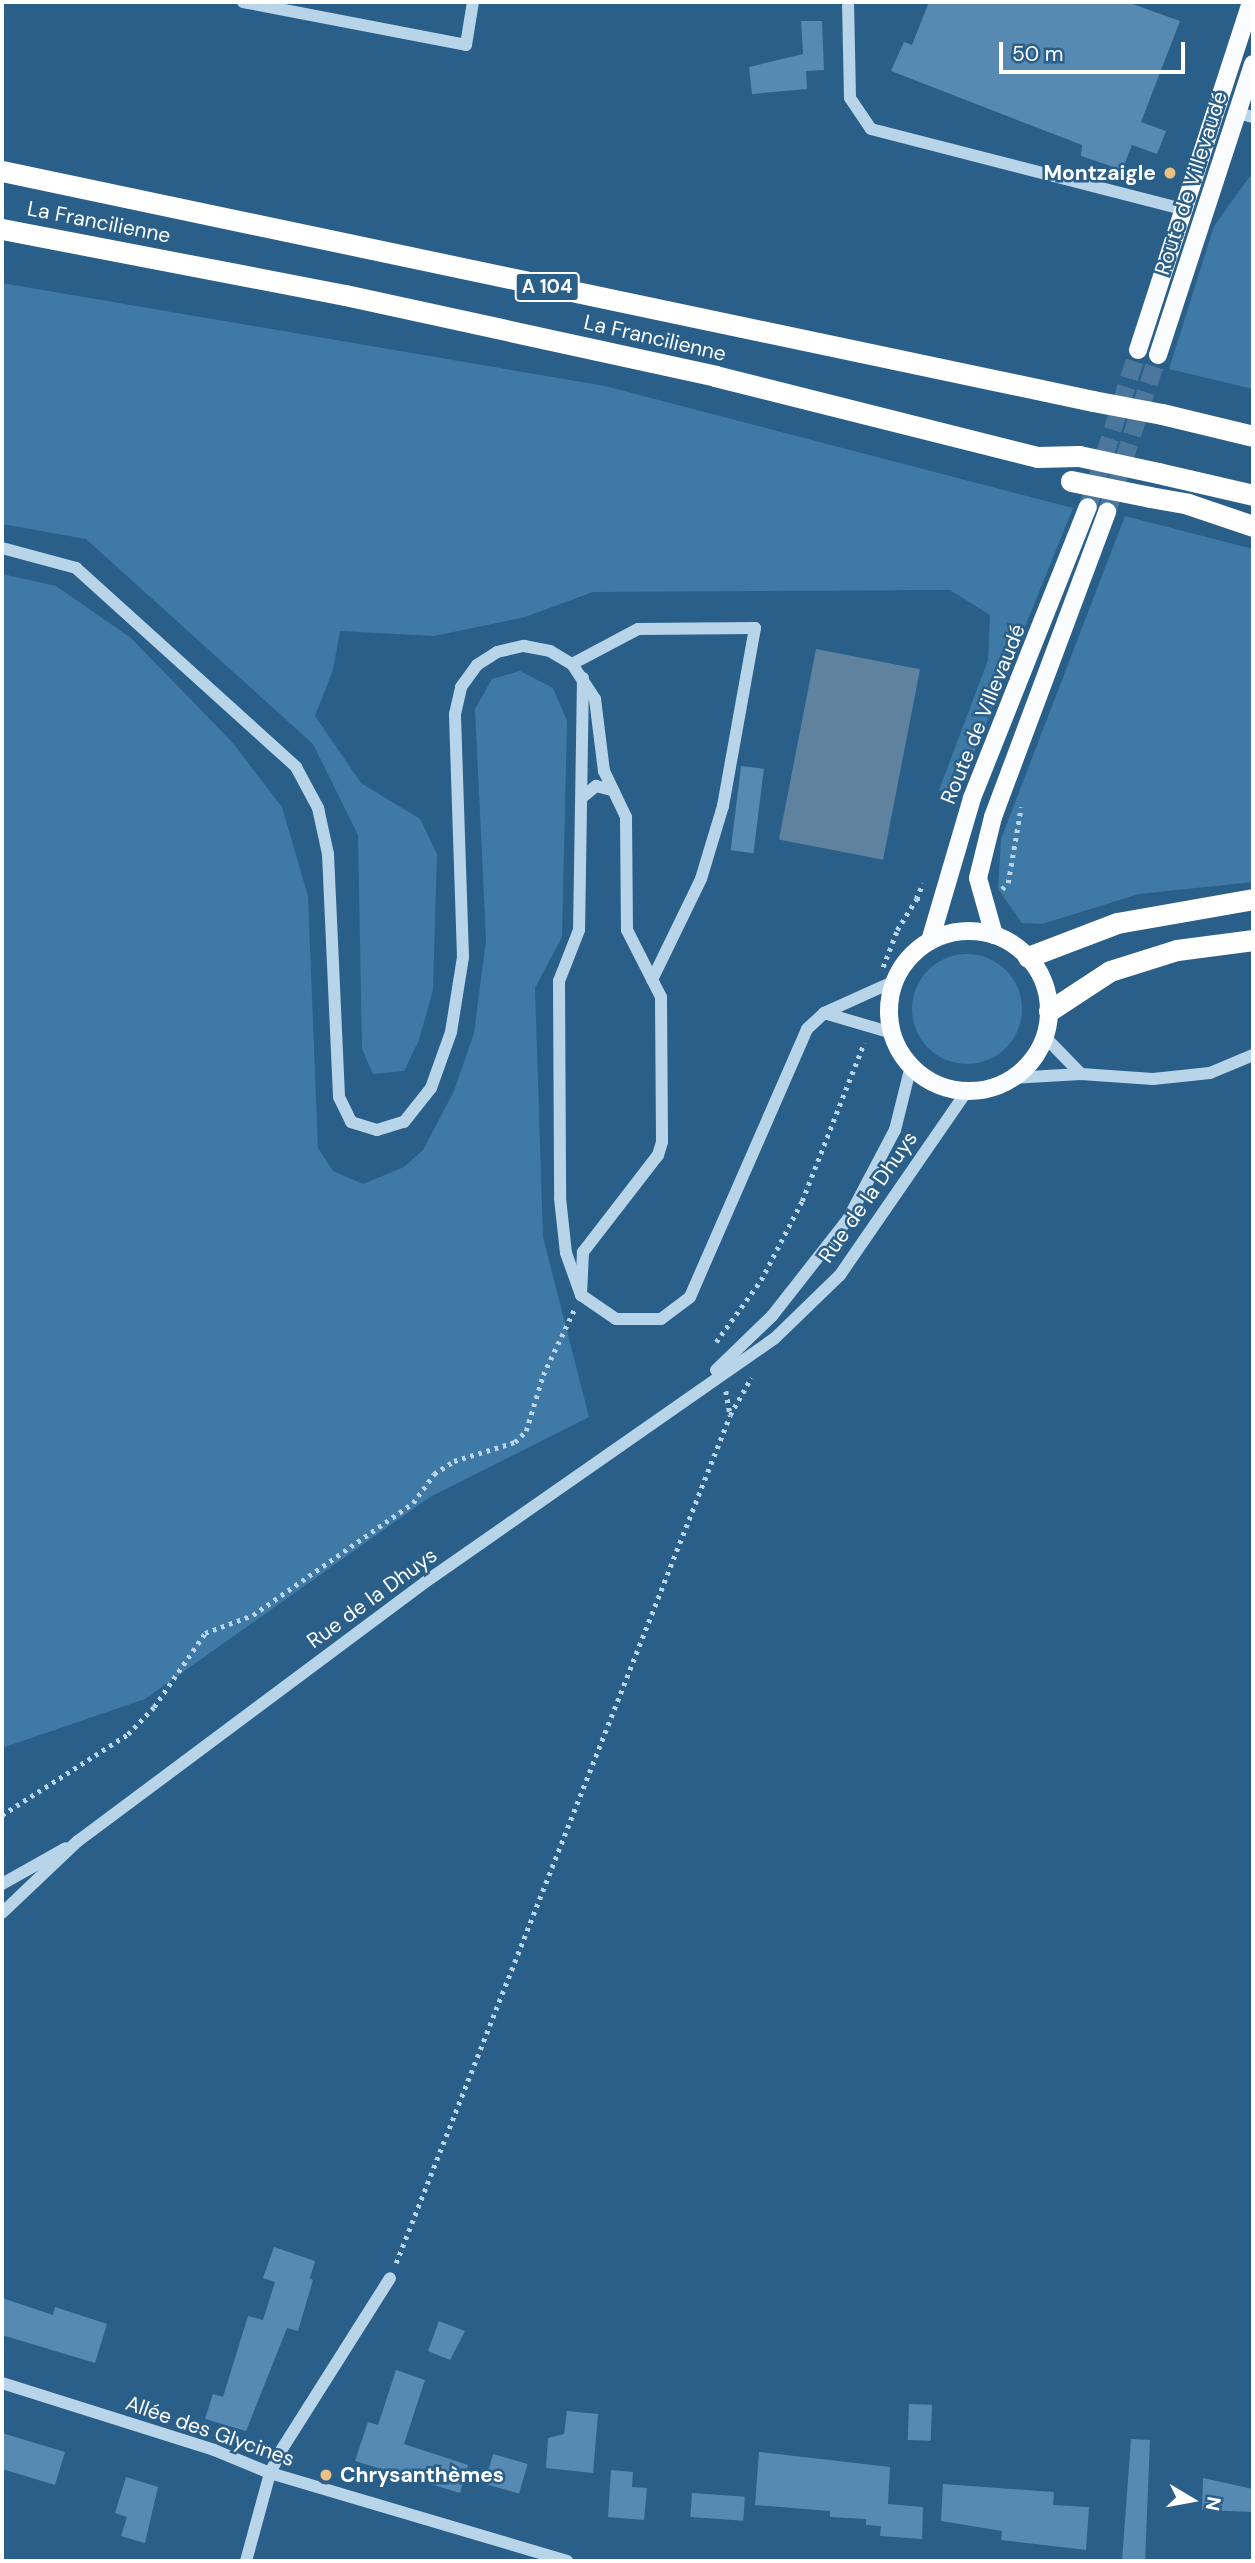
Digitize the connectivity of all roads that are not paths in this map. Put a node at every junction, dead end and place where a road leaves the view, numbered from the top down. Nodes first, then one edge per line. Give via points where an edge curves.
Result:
1 (243, 2) edge
2 (473, 2) edge
3 (848, 2) edge
4 (1251, 2) edge
5 (1253, 64) edge
6 (1245, 115) edge
7 (2, 171) edge
8 (1183, 209) junction
9 (2, 229) edge
10 (1138, 350) tunnel mouth
11 (1158, 355) tunnel mouth
12 (1253, 436) edge
13 (1037, 457) junction
14 (1253, 495) edge
15 (1088, 507) tunnel mouth
16 (1107, 512) tunnel mouth
17 (1253, 526) edge
18 (2, 548) edge
19 (572, 664) junction
20 (583, 678) junction
21 (612, 790) junction
22 (584, 796) junction
23 (1253, 899) edge
24 (994, 935) junction
25 (1253, 940) edge
26 (930, 941) junction
27 (1028, 957) junction
28 (652, 980) junction
29 (887, 985) junction
30 (1049, 1011) junction
31 (824, 1013) junction
32 (892, 1033) junction
33 (1045, 1037) junction
34 (1253, 1055) edge
35 (911, 1066) junction
36 (1081, 1074) junction
37 (1013, 1077) junction
38 (967, 1091) junction
39 (581, 1295) junction
40 (721, 1370) junction
41 (78, 1841) junction
42 (2, 1884) edge
43 (2, 1913) edge
44 (390, 2278) road end
45 (2, 2383) edge
46 (270, 2473) junction
47 (246, 2561) edge
48 (567, 2561) edge

1 - 2 street via 466,45
3 - 8 street via 850,98 871,129
4 - 8 main road, Route de Villevaudé
5 - 6 main road, Route de Villevaudé
6 - 11 main road, Route de Villevaudé
7 - 12 highway, La Francilienne / A 104, bridge
8 - 10 main road, Route de Villevaudé
9 - 13 highway, La Francilienne / A 104 via 372,300 715,376
13 - 14 highway, La Francilienne / A 104, bridge via 1079,456
13 - 17 highway, bridge via 1072,481
15 - 26 main road, Route de Villevaudé via 972,799
16 - 24 main road via 993,817 978,878
18 - 19 street via 76,568 296,767 318,808 328,854 339,1097 351,1122 377,1130 404,1122 431,1088 451,1032 463,957 455,714 461,687 477,665 497,652 524,646 550,651
19 - 20 street
19 - 28 street via 638,629 755,628 723,806 701,879
20 - 21 street via 595,699 604,771
20 - 22 street
21 - 22 street via 596,786
21 - 28 street via 626,817 627,930
22 - 39 street via 579,930 559,981 560,1198 566,1253
23 - 27 highway via 1117,923
24 - 26 main road via 972,931
24 - 27 main road
25 - 30 highway via 1177,950 1110,971
26 - 29 main road
27 - 30 main road via 1040,973
28 - 39 street via 661,998 663,1142 658,1155 583,1252
29 - 31 street
29 - 32 main road
30 - 33 main road
31 - 32 street
31 - 39 street via 807,1028 690,1297 661,1319 616,1319
32 - 35 main road
33 - 36 street
33 - 37 main road via 1032,1061
34 - 36 street via 1210,1073 1175,1077
35 - 38 main road via 946,1088
35 - 40 street, Rue de la Dhuys via 895,1130 848,1219 772,1316
36 - 37 street
37 - 38 main road via 991,1088
38 - 40 street, Rue de la Dhuys via 840,1275 775,1338
40 - 41 street, Rue de la Dhuys via 431,1578
41 - 42 street, Rue de la Dhuys
41 - 43 street, Rue de la Dhuys
44 - 46 street
45 - 46 street, Allée des Glycines via 214,2450
46 - 47 street
46 - 48 street, Allée des Glycines

